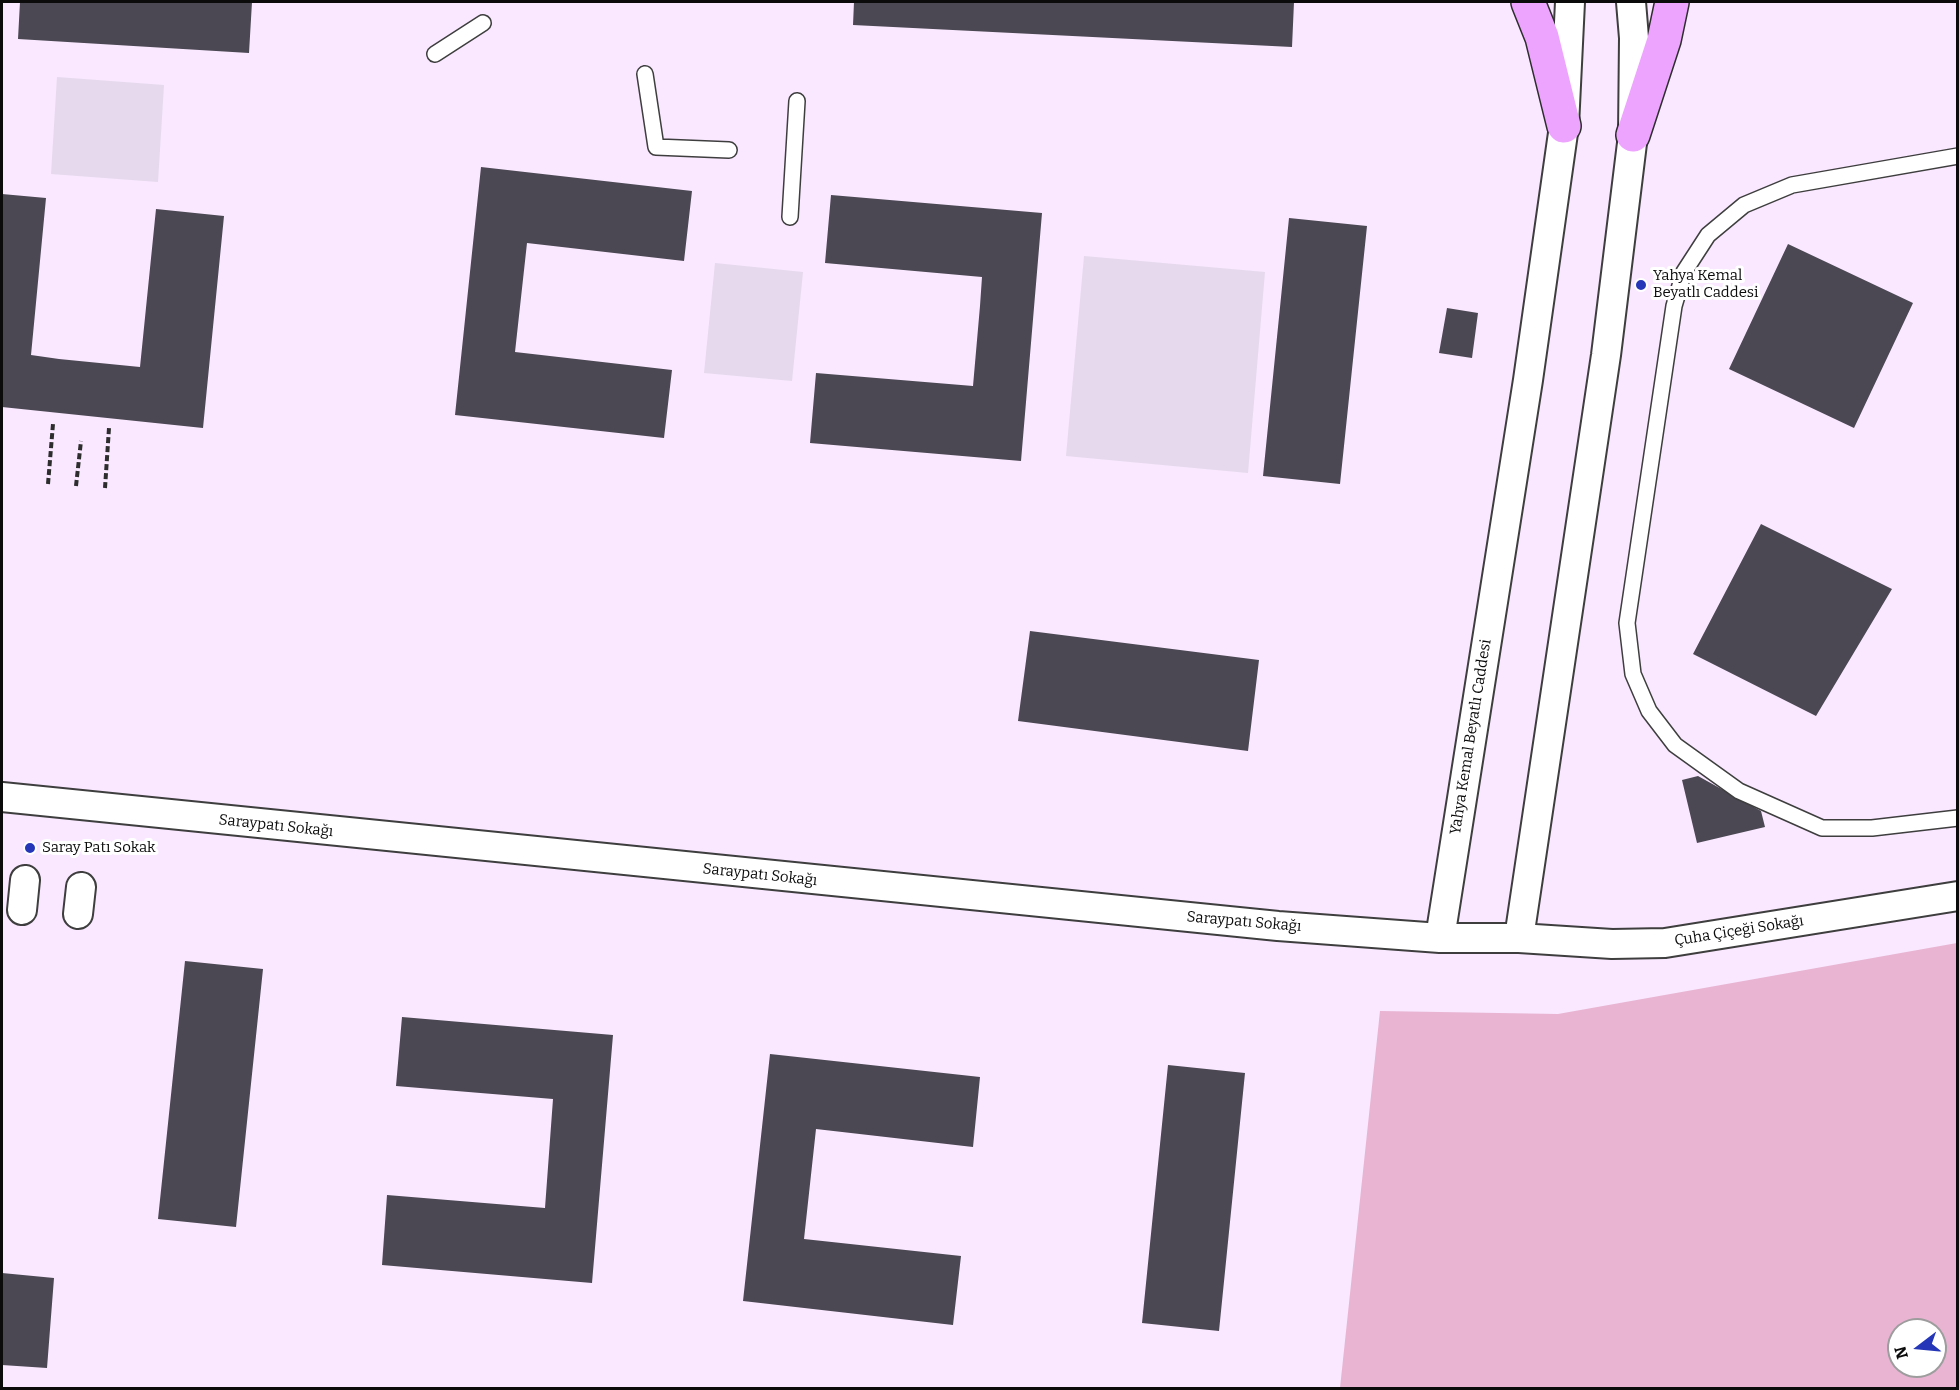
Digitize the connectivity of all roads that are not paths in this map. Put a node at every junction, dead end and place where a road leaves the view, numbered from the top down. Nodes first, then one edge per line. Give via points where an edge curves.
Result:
1 (1528, 2) edge
2 (1570, 2) edge
3 (1631, 2) edge
4 (1672, 2) edge
5 (483, 23) dead end
6 (435, 54) dead end
7 (645, 74) dead end
8 (797, 101) dead end
9 (1564, 126) junction
10 (1633, 135) junction
11 (729, 150) dead end
12 (1958, 156) edge
13 (790, 217) dead end
14 (2, 797) edge
15 (1958, 818) edge
16 (25, 880) dead end
17 (1958, 896) edge
18 (22, 910) dead end
19 (1440, 938) junction
20 (1519, 938) junction

1 - 9 main road via 1542,37
2 - 9 street, Yahya Kemal Beyatlı Caddesi
3 - 10 street
4 - 10 main road via 1664,40
5 - 6 lane
7 - 11 lane via 656,147
8 - 13 lane
9 - 19 street, Yahya Kemal Beyatlı Caddesi
10 - 20 street via 1604,367
12 - 15 lane via 1792,185 1744,205 1708,235 1684,272 1674,306 1627,623 1633,674 1648,711 1674,745 1739,791 1822,828 1872,828
14 - 19 street, Saraypatı Sokağı via 1243,923
16 - 18 street
17 - 20 street, Çuha Çiçeği Sokağı via 1665,943
19 - 20 street, Saraypatı Sokağı

